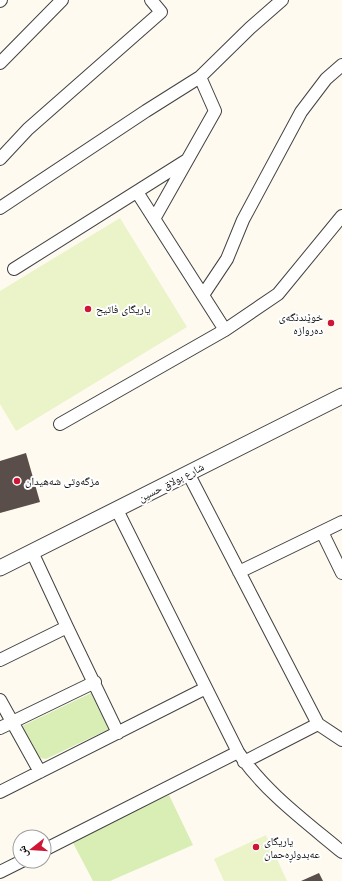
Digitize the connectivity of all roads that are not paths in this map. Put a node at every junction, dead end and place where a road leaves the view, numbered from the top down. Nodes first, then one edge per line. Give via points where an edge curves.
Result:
1 (62, 0) edge
2 (151, 0) edge
3 (282, 0) edge
4 (0, 63) edge
5 (342, 65) edge
6 (200, 77) junction
7 (0, 159) edge
8 (187, 160) junction
9 (137, 192) junction
10 (0, 208) edge
11 (342, 216) edge
12 (154, 219) junction
13 (14, 269) dead end
14 (203, 295) junction
15 (225, 330) junction
16 (342, 396) edge
17 (60, 424) dead end
18 (188, 473) junction
19 (117, 510) junction
20 (342, 522) edge
21 (322, 532) junction
22 (32, 552) junction
23 (0, 568) edge
24 (239, 572) junction
25 (342, 574) edge
26 (67, 627) junction
27 (0, 660) edge
28 (95, 682) junction
29 (206, 688) junction
30 (0, 700) edge
31 (12, 722) junction
32 (318, 724) junction
33 (0, 728) edge
34 (118, 733) junction
35 (342, 740) edge
36 (238, 752) junction
37 (244, 762) junction
38 (40, 772) junction
39 (0, 792) edge
40 (52, 846) edge
41 (342, 852) edge
42 (12, 866) edge
43 (0, 872) edge

1 - 4 street
2 - 7 street via 161,12 28,129
3 - 6 street
5 - 14 street via 326,79 301,112 243,220 227,259
6 - 8 street via 215,111
6 - 10 street
8 - 9 street
8 - 12 street
9 - 12 street
9 - 13 street
11 - 15 street via 278,294
12 - 14 street
14 - 15 street
15 - 17 street
16 - 18 street, شارع بولاق حسين
18 - 19 street, شارع بولاق حسين
18 - 24 street
19 - 22 street, شارع بولاق حسين
19 - 29 street
20 - 21 street
21 - 24 street
21 - 25 street
22 - 23 street, شارع بولاق حسين
22 - 26 street
24 - 32 street
26 - 27 street
26 - 28 street
28 - 31 street
28 - 34 street
29 - 34 street
29 - 36 street
30 - 31 street
31 - 33 street
31 - 38 street
32 - 35 street
32 - 37 street
34 - 38 street
36 - 37 street
36 - 40 street
37 - 41 street via 275,796
38 - 39 street
42 - 43 street

